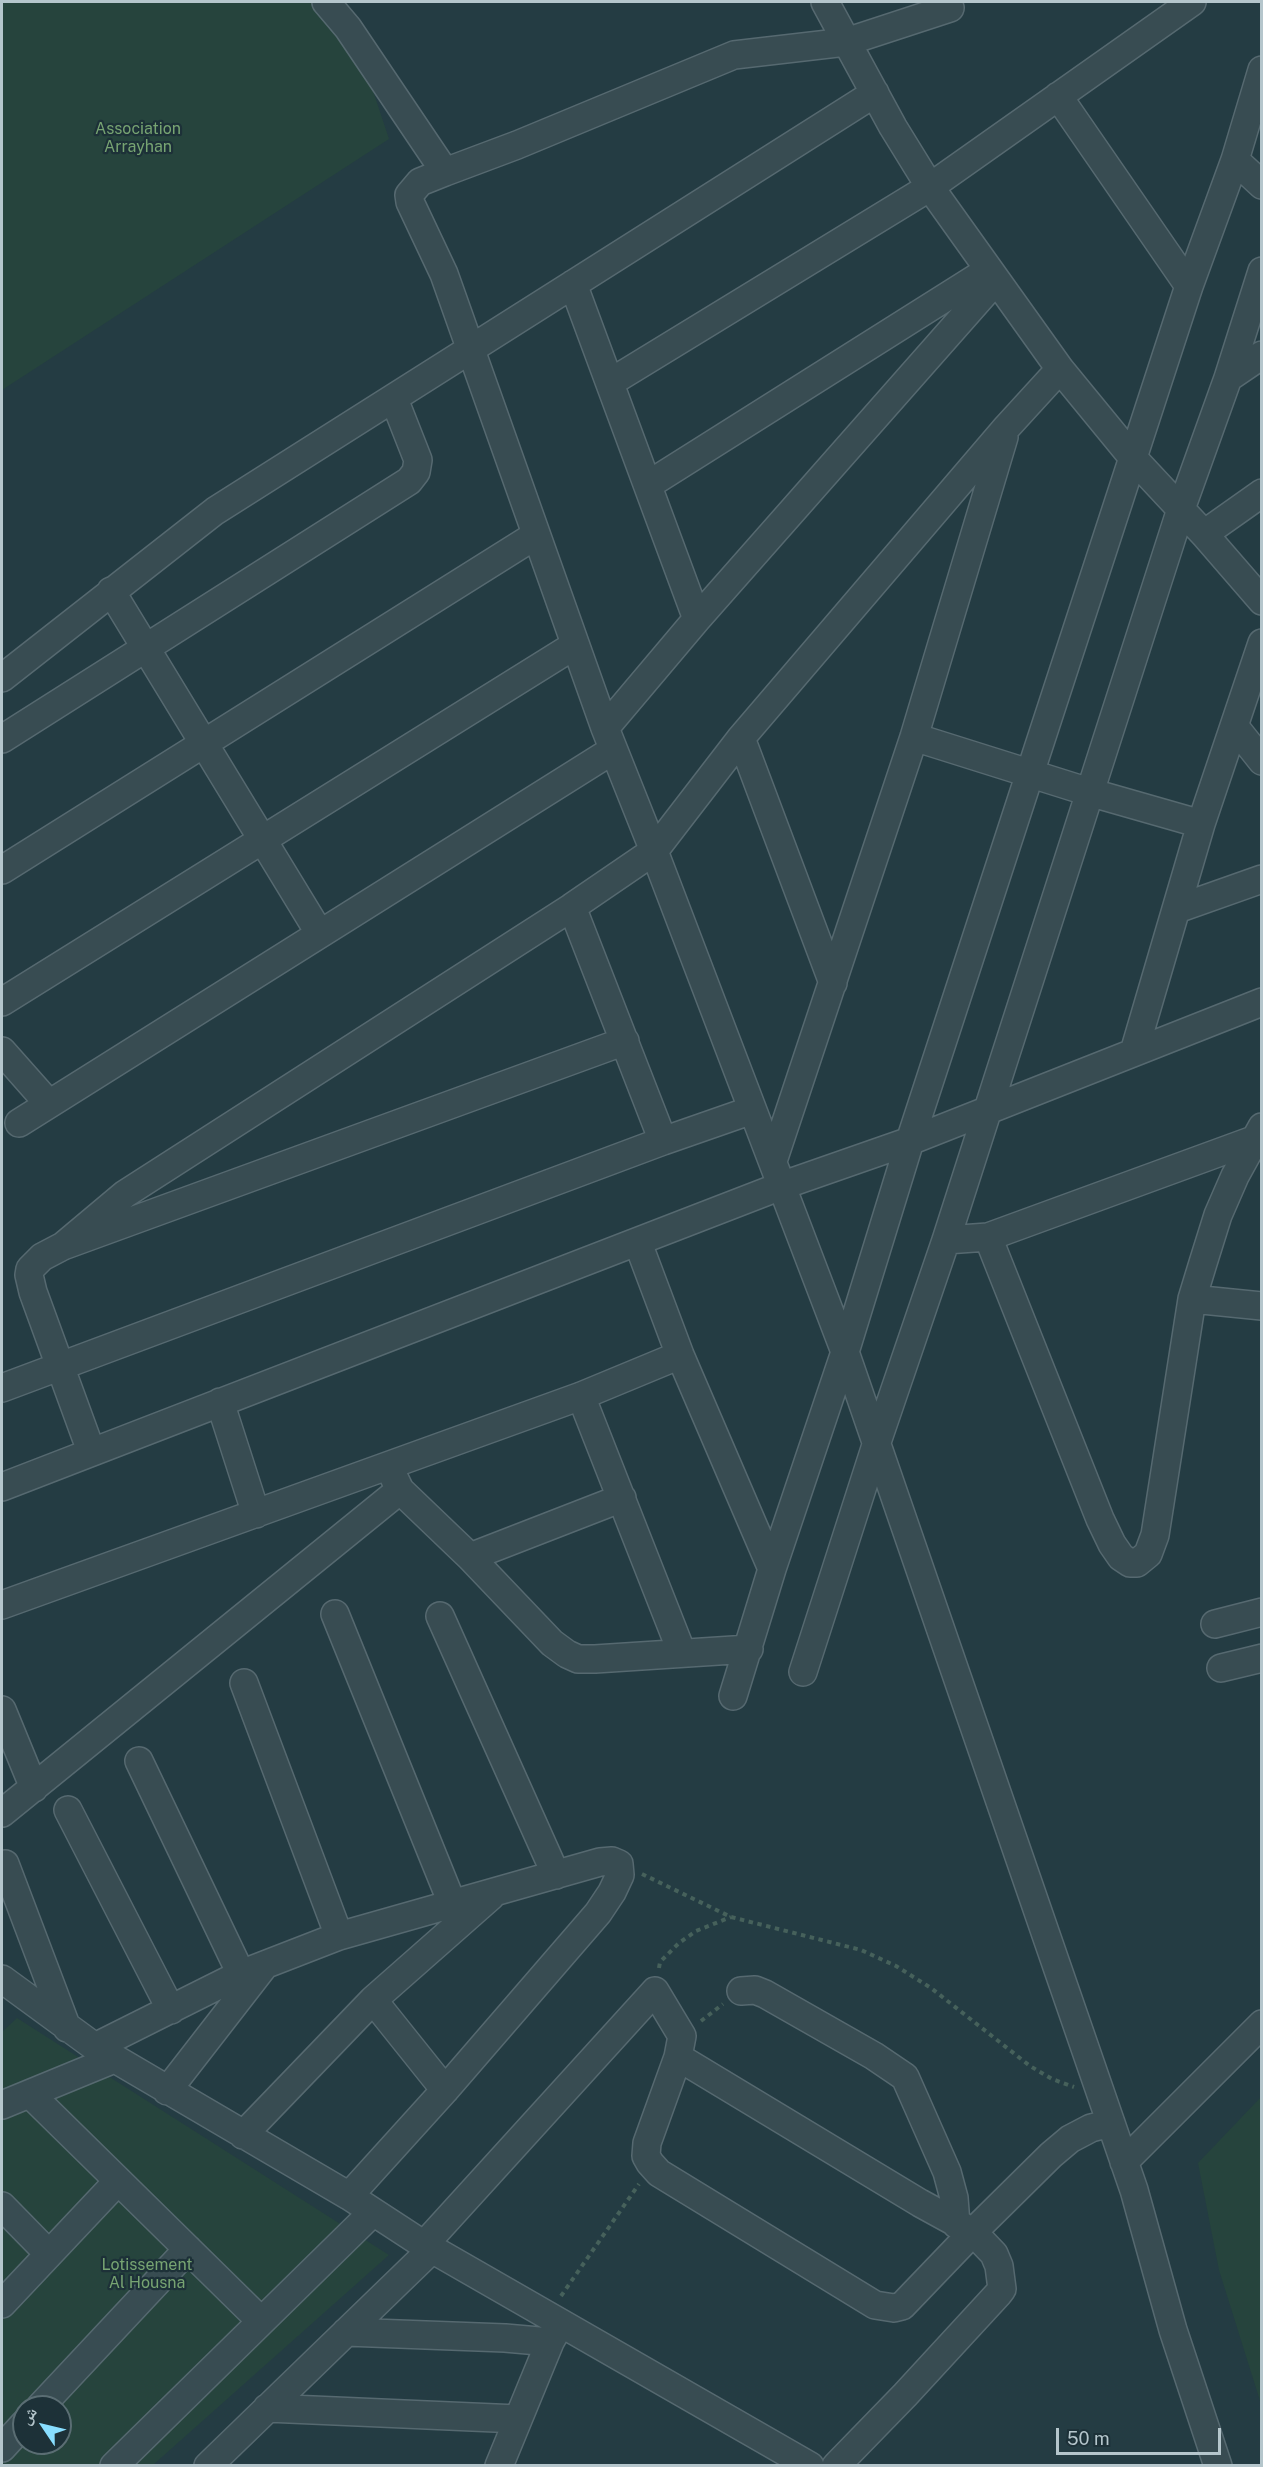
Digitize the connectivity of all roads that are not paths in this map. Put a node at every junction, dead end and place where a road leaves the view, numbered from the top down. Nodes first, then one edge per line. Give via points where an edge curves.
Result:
1 (326, 2) edge
2 (825, 2) edge
3 (1192, 2) edge
4 (950, 8) dead end
5 (846, 42) junction
6 (1262, 70) edge
7 (875, 93) junction
8 (1058, 96) junction
9 (1235, 160) junction
10 (446, 172) junction
11 (1262, 185) edge
12 (930, 187) junction
13 (1262, 271) edge
14 (993, 275) junction
15 (573, 284) junction
16 (1190, 286) junction
17 (470, 351) junction
18 (1262, 355) edge
19 (1060, 369) junction
20 (1228, 378) junction
21 (611, 382) junction
22 (394, 399) junction
23 (1007, 427) junction
24 (1133, 458) junction
25 (648, 485) junction
26 (1262, 493) edge
27 (1181, 509) junction
28 (1204, 534) junction
29 (536, 535) junction
30 (111, 591) junction
31 (1262, 601) edge
32 (697, 619) junction
33 (1262, 643) edge
34 (575, 645) junction
35 (145, 646) junction
36 (2, 678) edge
37 (1235, 727) junction
38 (914, 737) junction
39 (741, 738) junction
40 (2, 739) edge
41 (609, 739) junction
42 (204, 743) junction
43 (1262, 761) edge
44 (1031, 773) junction
45 (1089, 792) junction
46 (1202, 824) junction
47 (262, 840) junction
48 (654, 851) junction
49 (2, 870) edge
50 (1262, 879) edge
51 (572, 907) junction
52 (1177, 909) junction
53 (320, 934) junction
54 (833, 983) junction
55 (2, 1002) edge
56 (1262, 1002) edge
57 (625, 1041) junction
58 (2, 1051) edge
59 (1134, 1052) junction
60 (50, 1104) junction
61 (752, 1110) junction
62 (986, 1110) junction
63 (20, 1123) dead end
64 (1258, 1133) edge
65 (663, 1141) junction
66 (910, 1141) junction
67 (777, 1174) junction
68 (988, 1237) junction
69 (946, 1240) junction
70 (638, 1243) junction
71 (63, 1246) junction
72 (1192, 1299) junction
73 (1262, 1306) edge
74 (845, 1352) junction
75 (680, 1355) junction
76 (62, 1366) junction
77 (2, 1388) edge
78 (581, 1396) junction
79 (220, 1402) junction
80 (877, 1442) junction
81 (91, 1451) junction
82 (395, 1478) junction
83 (2, 1487) edge
84 (622, 1498) junction
85 (256, 1514) junction
86 (470, 1557) junction
87 (772, 1569) junction
88 (2, 1605) edge
89 (1262, 1612) edge
90 (335, 1614) dead end
91 (440, 1616) dead end
92 (1215, 1624) dead end
93 (749, 1649) junction
94 (682, 1653) junction
95 (1262, 1658) edge
96 (1221, 1668) dead end
97 (803, 1672) dead end
98 (244, 1683) dead end
99 (733, 1696) dead end
100 (2, 1710) edge
101 (139, 1761) dead end
102 (34, 1788) junction
103 (68, 1810) dead end
104 (2, 1813) edge
105 (5, 1864) dead end
106 (556, 1875) junction
107 (493, 1894) junction
108 (452, 1903) junction
109 (339, 1936) junction
110 (253, 1970) junction
111 (2, 1979) edge
112 (741, 1991) road end
113 (373, 2000) junction
114 (171, 2010) junction
115 (1262, 2024) edge
116 (67, 2028) junction
117 (680, 2047) junction
118 (104, 2053) junction
119 (445, 2090) junction
120 (167, 2091) junction
121 (30, 2094) junction
122 (2, 2105) edge
123 (1111, 2123) junction
124 (243, 2134) junction
125 (1125, 2162) junction
126 (118, 2181) junction
127 (349, 2196) junction
128 (2, 2206) edge
129 (373, 2212) junction
130 (964, 2228) junction
131 (428, 2247) junction
132 (188, 2249) junction
133 (49, 2253) junction
134 (2, 2304) edge
135 (260, 2320) junction
136 (553, 2327) junction
137 (346, 2332) junction
138 (51, 2395) edge
139 (267, 2408) junction
140 (518, 2419) junction
141 (114, 2466) edge
142 (208, 2466) edge
143 (499, 2466) edge
144 (810, 2466) edge
145 (836, 2466) edge
146 (1218, 2466) edge

1 - 10 street
2 - 5 street
3 - 8 street
4 - 5 street
5 - 7 street
5 - 10 street via 734,55
6 - 9 street
7 - 12 street
7 - 15 street
8 - 12 street
8 - 16 street
9 - 11 street
9 - 16 street
10 - 17 street via 420,182 409,195 444,274
12 - 14 street
12 - 21 street
13 - 20 street
14 - 19 street
14 - 25 street
14 - 32 street
15 - 17 street
15 - 21 street
16 - 24 street
17 - 22 street
17 - 29 street
18 - 20 street
19 - 23 street
19 - 24 street
20 - 27 street
21 - 25 street
22 - 30 street via 215,511
22 - 35 street via 418,460 409,481
23 - 38 street
23 - 39 street
24 - 27 street
24 - 44 street
25 - 32 street
26 - 28 street
27 - 28 street
27 - 45 street
28 - 31 street
29 - 34 street
29 - 42 street
30 - 35 street
30 - 36 street
32 - 41 street
33 - 37 street
34 - 41 street
34 - 47 street
35 - 40 street
35 - 42 street
37 - 43 street
37 - 46 street
38 - 44 street
38 - 54 street
39 - 48 street
39 - 54 street
41 - 48 street
41 - 53 street
42 - 47 street
42 - 49 street
44 - 45 street
44 - 66 street
45 - 46 street
45 - 62 street
46 - 52 street
47 - 53 street
47 - 55 street
48 - 51 street
48 - 61 street
50 - 52 street
51 - 57 street
51 - 71 street via 125,1194
52 - 59 street
53 - 60 street
54 - 67 street
56 - 59 street
57 - 65 street
57 - 71 street
58 - 60 street
59 - 62 street
60 - 63 street
61 - 65 street
61 - 67 street
62 - 66 street
62 - 69 street
64 - 68 street
64 - 72 street via 1218,1215
65 - 76 street
66 - 67 street
66 - 74 street
67 - 70 street
67 - 74 street
68 - 69 street
68 - 72 street via 1100,1519 1112,1544 1130,1563 1137,1563 1148,1554 1155,1535
69 - 80 street
70 - 75 street
70 - 79 street
71 - 76 street via 35,1262 29,1275
72 - 73 street
74 - 80 street
74 - 87 street
75 - 78 street
75 - 87 street
76 - 77 street
76 - 81 street
78 - 82 street
78 - 84 street
79 - 81 street
79 - 85 street
80 - 97 street
80 - 123 street
81 - 83 street
82 - 85 street
82 - 86 street
82 - 102 street
84 - 86 street
84 - 94 street
85 - 88 street
86 - 94 street via 552,1643 578,1659
87 - 93 street
89 - 92 street
90 - 108 street
91 - 106 street
93 - 94 street
93 - 99 street
95 - 96 street
98 - 109 street
100 - 102 street
101 - 110 street
102 - 104 street
103 - 114 street
105 - 116 street
106 - 107 street
106 - 119 street via 612,1861 619,1864 620,1875 598,1913
107 - 108 street
107 - 113 street
108 - 109 street
109 - 110 street
110 - 114 street
110 - 120 street
111 - 116 street
112 - 130 street via 765,1994 904,2077 947,2172
113 - 119 street
113 - 124 street
114 - 118 street
115 - 125 street
116 - 118 street
117 - 130 street
117 - 130 street via 647,2143 646,2156 659,2173 876,2305 887,2307 902,2306
117 - 131 street via 655,1991
118 - 120 street
118 - 121 street
119 - 127 street
120 - 124 street
121 - 122 street
121 - 126 street
123 - 125 street
123 - 130 street via 1070,2139
124 - 127 street
125 - 146 street via 1173,2331
126 - 132 street
126 - 133 street
127 - 129 street
128 - 133 street
129 - 131 street
129 - 135 street
130 - 145 street via 994,2254 1002,2289
131 - 136 street
131 - 137 street
132 - 135 street
132 - 138 street
133 - 134 street
135 - 141 street
136 - 137 street via 505,2338
136 - 140 street
136 - 144 street
137 - 139 street
139 - 140 street
139 - 142 street
140 - 143 street

